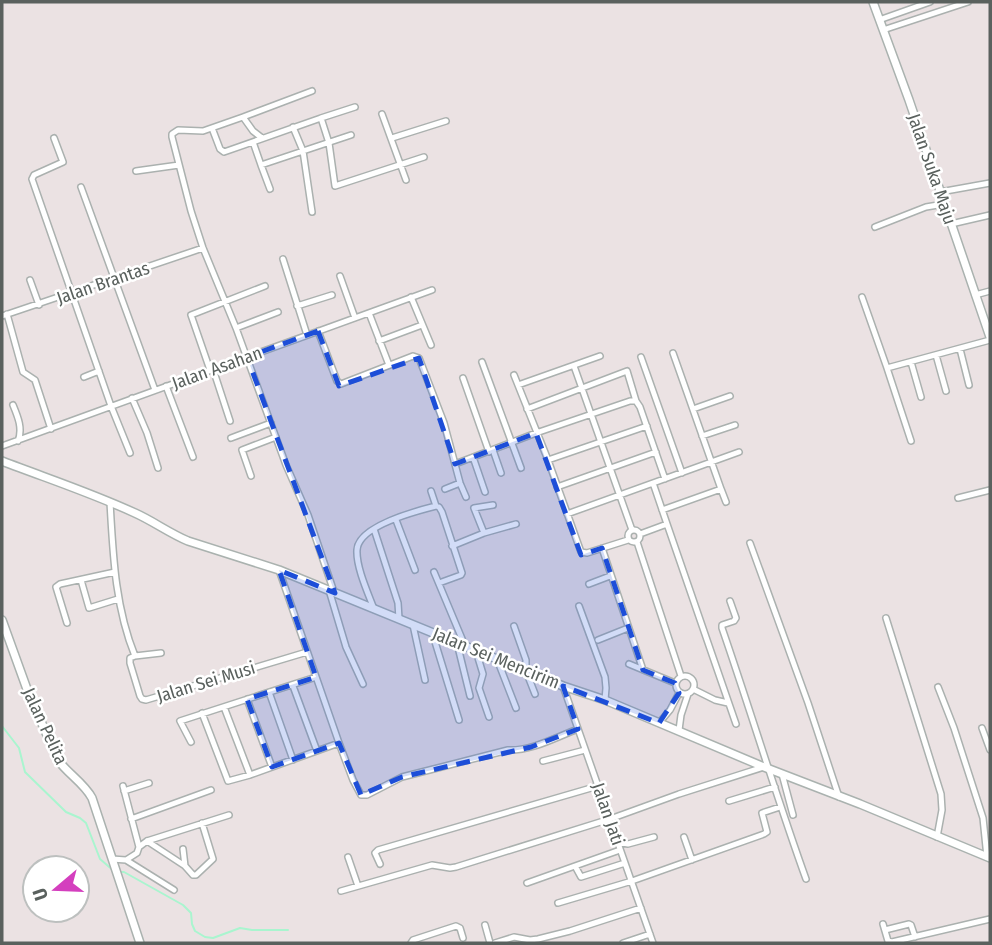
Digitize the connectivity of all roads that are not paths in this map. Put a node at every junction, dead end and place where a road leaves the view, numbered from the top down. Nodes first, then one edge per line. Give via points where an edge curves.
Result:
1 (873, 2) edge
2 (930, 2) edge
3 (968, 2) edge
4 (879, 20) junction
5 (883, 30) junction
6 (312, 91) dead end
7 (355, 107) dead end
8 (382, 114) dead end
9 (243, 117) junction
10 (321, 118) junction
11 (446, 121) dead end
12 (293, 127) junction
13 (212, 128) junction
14 (351, 135) dead end
15 (54, 138) dead end
16 (262, 138) junction
17 (392, 138) junction
18 (253, 142) junction
19 (329, 143) junction
20 (303, 151) junction
21 (424, 156) dead end
22 (401, 164) junction
23 (261, 165) junction
24 (179, 166) junction
25 (136, 171) dead end
26 (406, 180) dead end
27 (990, 183) edge
28 (81, 187) dead end
29 (270, 189) dead end
30 (940, 192) junction
31 (944, 204) junction
32 (312, 212) dead end
33 (990, 215) edge
34 (951, 224) junction
35 (875, 227) dead end
36 (203, 248) junction
37 (283, 260) dead end
38 (340, 276) dead end
39 (115, 279) junction
40 (30, 280) dead end
41 (265, 286) dead end
42 (432, 290) dead end
43 (990, 290) edge
44 (71, 293) junction
45 (332, 295) dead end
46 (975, 295) junction
47 (411, 297) junction
48 (862, 297) dead end
49 (226, 302) junction
50 (39, 304) junction
51 (297, 306) junction
52 (278, 312) dead end
53 (369, 313) junction
54 (4, 314) edge
55 (355, 318) junction
56 (422, 324) junction
57 (236, 328) junction
58 (318, 331) junction
59 (307, 335) junction
60 (990, 339) edge
61 (379, 341) junction
62 (431, 345) dead end
63 (960, 349) junction
64 (673, 353) dead end
65 (936, 355) junction
66 (600, 356) dead end
67 (641, 357) dead end
68 (247, 358) junction
69 (482, 362) dead end
70 (911, 362) junction
71 (389, 365) junction
72 (574, 366) junction
73 (887, 368) junction
74 (212, 370) junction
75 (99, 371) junction
76 (514, 375) dead end
77 (84, 377) dead end
78 (463, 378) dead end
79 (518, 385) junction
80 (969, 385) dead end
81 (166, 386) junction
82 (582, 387) junction
83 (155, 390) junction
84 (946, 391) dead end
85 (730, 396) dead end
86 (920, 397) dead end
87 (132, 398) junction
88 (636, 401) junction
89 (13, 405) dead end
90 (111, 406) junction
91 (527, 409) junction
92 (693, 409) junction
93 (591, 415) junction
94 (230, 421) dead end
95 (271, 423) junction
96 (735, 425) dead end
97 (647, 426) junction
98 (51, 429) junction
99 (536, 433) junction
100 (702, 436) junction
101 (276, 437) junction
102 (231, 438) dead end
103 (18, 441) junction
104 (600, 441) junction
105 (911, 441) dead end
106 (512, 443) junction
107 (2, 446) edge
108 (491, 451) junction
109 (656, 452) junction
110 (739, 452) dead end
111 (130, 453) dead end
112 (193, 457) dead end
113 (473, 457) junction
114 (548, 460) junction
115 (2, 461) edge
116 (712, 462) junction
117 (455, 464) junction
118 (158, 468) dead end
119 (521, 468) dead end
120 (609, 468) junction
121 (501, 473) dead end
122 (682, 473) junction
123 (251, 476) dead end
124 (665, 479) junction
125 (460, 483) junction
126 (653, 483) junction
127 (557, 487) junction
128 (445, 489) dead end
129 (721, 489) junction
130 (990, 490) edge
131 (431, 491) dead end
132 (485, 492) dead end
133 (619, 496) junction
134 (466, 497) dead end
135 (958, 498) dead end
136 (110, 502) junction
137 (726, 502) dead end
138 (493, 505) dead end
139 (436, 506) junction
140 (662, 510) junction
141 (567, 514) junction
142 (396, 520) junction
143 (516, 524) dead end
144 (667, 524) junction
145 (374, 528) junction
146 (632, 530) junction
147 (484, 533) junction
148 (640, 534) junction
149 (628, 540) junction
150 (638, 542) junction
151 (750, 543) dead end
152 (453, 546) junction
153 (602, 548) junction
154 (279, 570) junction
155 (415, 570) dead end
156 (115, 572) junction
157 (434, 572) dead end
158 (610, 576) junction
159 (81, 580) junction
160 (439, 583) junction
161 (589, 584) dead end
162 (332, 591) junction
163 (118, 599) junction
164 (730, 601) dead end
165 (579, 606) dead end
166 (374, 609) junction
167 (886, 618) dead end
168 (399, 619) junction
169 (2, 620) edge
170 (67, 623) dead end
171 (413, 625) junction
172 (514, 626) dead end
173 (628, 628) junction
174 (432, 632) junction
175 (598, 640) dead end
176 (461, 644) junction
177 (476, 650) junction
178 (307, 652) junction
179 (161, 653) dead end
180 (135, 656) junction
181 (497, 658) junction
182 (629, 664) dead end
183 (643, 670) junction
184 (526, 671) junction
185 (681, 676) junction
186 (316, 677) junction
187 (425, 680) dead end
188 (676, 683) junction
189 (363, 684) dead end
190 (293, 685) junction
191 (563, 685) junction
192 (938, 687) dead end
193 (269, 692) junction
194 (691, 692) junction
195 (679, 693) junction
196 (534, 694) dead end
197 (470, 696) dead end
198 (247, 699) junction
199 (605, 700) junction
200 (728, 703) junction
201 (224, 707) junction
202 (516, 708) dead end
203 (670, 710) junction
204 (202, 713) junction
205 (681, 715) junction
206 (489, 717) dead end
207 (459, 720) dead end
208 (659, 723) junction
209 (736, 724) dead end
210 (982, 728) dead end
211 (578, 729) junction
212 (679, 730) junction
213 (191, 742) dead end
214 (339, 743) junction
215 (585, 750) junction
216 (990, 750) edge
217 (317, 751) junction
218 (293, 760) junction
219 (543, 761) dead end
220 (272, 767) junction
221 (767, 768) junction
222 (782, 774) junction
223 (250, 775) junction
224 (149, 783) dead end
225 (598, 786) junction
226 (775, 787) junction
227 (211, 790) dead end
228 (839, 797) junction
229 (729, 801) dead end
230 (780, 807) junction
231 (229, 815) dead end
232 (793, 815) dead end
233 (131, 819) junction
234 (610, 819) junction
235 (202, 823) junction
236 (654, 837) dead end
237 (684, 837) dead end
238 (937, 837) junction
239 (147, 841) junction
240 (617, 842) junction
241 (139, 846) junction
242 (183, 849) dead end
243 (620, 850) junction
244 (348, 857) dead end
245 (988, 858) edge
246 (126, 860) junction
247 (692, 860) junction
248 (112, 862) junction
249 (625, 863) junction
250 (380, 864) dead end
251 (185, 866) junction
252 (575, 866) junction
253 (806, 879) dead end
254 (632, 881) junction
255 (527, 883) dead end
256 (358, 886) junction
257 (174, 890) dead end
258 (341, 891) dead end
259 (558, 903) dead end
260 (641, 908) junction
261 (990, 919) edge
262 (485, 925) dead end
263 (650, 934) junction
264 (915, 937) junction
265 (463, 938) dead end
266 (140, 943) edge
267 (411, 943) edge
268 (493, 943) edge
269 (623, 943) edge
270 (653, 943) edge

1 - 4 street, Jalan Suka Maju
2 - 4 street
3 - 5 street
4 - 5 street, Jalan Suka Maju
5 - 30 street, Jalan Suka Maju
6 - 9 street
7 - 10 street
8 - 17 street
9 - 13 street
9 - 16 street
10 - 12 street
10 - 19 street
11 - 17 street
12 - 16 street
12 - 20 street
13 - 18 street via 222,152
13 - 24 street via 172,134
14 - 19 street
15 - 44 street via 63,162 32,179
16 - 18 street
17 - 22 street
18 - 23 street
19 - 20 street
19 - 22 street via 335,186
20 - 23 street
20 - 32 street
21 - 22 street
22 - 26 street
23 - 29 street
24 - 25 street
24 - 36 street
27 - 30 street
28 - 39 street
30 - 31 street, Jalan Suka Maju
31 - 34 street, Jalan Suka Maju
31 - 35 street
33 - 34 street
34 - 46 street, Jalan Suka Maju
36 - 39 street, Jalan Brantas
36 - 49 street
37 - 51 street
38 - 55 street
39 - 44 street, Jalan Brantas
39 - 83 street
40 - 50 street
41 - 49 street
42 - 47 street, Jalan Asahan
43 - 46 street
44 - 50 street, Jalan Brantas
44 - 75 street
45 - 51 street
46 - 60 street, Jalan Suka Maju
47 - 53 street, Jalan Asahan
47 - 56 street
48 - 73 street
49 - 57 street
49 - 74 street via 191,316
50 - 54 street, Jalan Brantas
51 - 59 street
52 - 57 street
53 - 55 street, Jalan Asahan
53 - 61 street
54 - 98 street via 23,372 35,380
55 - 58 street, Jalan Asahan
56 - 61 street
56 - 62 street
57 - 68 street
58 - 59 street, Jalan Asahan
58 - 71 street via 339,383
59 - 68 street, Jalan Asahan
60 - 63 street
61 - 71 street
63 - 65 street
63 - 80 street
64 - 92 street
65 - 70 street
65 - 84 street
66 - 72 street
67 - 122 street
68 - 74 street, Jalan Asahan
68 - 95 street
69 - 106 street
70 - 73 street
70 - 86 street
71 - 117 street via 419,358
72 - 79 street
72 - 82 street
73 - 105 street
74 - 81 street, Jalan Asahan
74 - 94 street
75 - 77 street
75 - 90 street
76 - 79 street
78 - 108 street
79 - 91 street
81 - 83 street, Jalan Asahan
81 - 112 street
82 - 88 street via 626,370
82 - 91 street
82 - 93 street
83 - 87 street, Jalan Asahan
85 - 92 street
87 - 90 street, Jalan Asahan
87 - 118 street
88 - 93 street
88 - 97 street
89 - 103 street via 19,421
90 - 98 street, Jalan Asahan
90 - 111 street
91 - 99 street
92 - 100 street
93 - 99 street
93 - 104 street
95 - 101 street
95 - 102 street
96 - 100 street
97 - 104 street
97 - 109 street
98 - 103 street, Jalan Asahan
99 - 106 street
99 - 114 street
100 - 116 street
101 - 123 street via 243,450
101 - 162 street
103 - 107 street, Jalan Asahan
104 - 114 street
104 - 120 street
106 - 108 street
106 - 119 street
108 - 113 street
108 - 121 street
109 - 120 street
109 - 124 street
110 - 116 street
113 - 117 street
113 - 132 street
114 - 127 street
115 - 136 street, Jalan Sei Mencirim
116 - 122 street
116 - 129 street
117 - 125 street
120 - 127 street
120 - 133 street
122 - 124 street
124 - 126 street
125 - 128 street
125 - 134 street
126 - 133 street
126 - 140 street
127 - 141 street
129 - 137 street
129 - 140 street
130 - 135 street
131 - 139 street
133 - 141 street
133 - 146 street
136 - 154 street, Jalan Sei Mencirim via 175,536
136 - 156 street, Jalan Sei Musi
138 - 147 street via 474,508
139 - 142 street
139 - 152 street
140 - 144 street
141 - 153 street via 581,552
142 - 145 street
142 - 155 street
143 - 147 street
144 - 148 street
144 - 200 street
145 - 166 street via 357,550
145 - 168 street
146 - 148 street
146 - 149 street
147 - 152 street
148 - 150 street
149 - 150 street
149 - 153 street
150 - 185 street
151 - 228 street
152 - 160 street via 462,574
153 - 158 street
154 - 162 street, Jalan Sei Mencirim
154 - 178 street
156 - 159 street
156 - 163 street, Jalan Sei Musi
157 - 160 street
158 - 161 street
158 - 173 street
159 - 163 street via 89,608
159 - 170 street via 55,590
160 - 176 street
162 - 166 street, Jalan Sei Mencirim
162 - 189 street via 346,647
163 - 180 street, Jalan Sei Musi
164 - 221 street via 736,618 722,628
165 - 199 street via 605,677
166 - 168 street, Jalan Sei Mencirim
167 - 238 street via 941,794
168 - 171 street, Jalan Sei Mencirim
169 - 248 street, Jalan Pelita via 52,750 64,770 90,794
171 - 174 street, Jalan Sei Mencirim
171 - 187 street
172 - 184 street
173 - 175 street
173 - 183 street
174 - 176 street, Jalan Sei Mencirim
174 - 207 street
176 - 177 street, Jalan Sei Mencirim
176 - 197 street
177 - 181 street, Jalan Sei Mencirim
177 - 206 street via 484,674 479,688
178 - 180 street, Jalan Sei Musi via 146,700 139,696 130,663
178 - 186 street
179 - 180 street
181 - 184 street, Jalan Sei Mencirim
181 - 202 street
182 - 183 street
183 - 188 street
184 - 191 street, Jalan Sei Mencirim
184 - 196 street
185 - 188 street
185 - 194 street via 694,683
186 - 190 street
186 - 214 street
188 - 195 street
190 - 193 street
190 - 217 street
191 - 199 street, Jalan Sei Mencirim
191 - 211 street, Jalan Jati
192 - 245 street via 983,818
193 - 198 street
193 - 218 street
194 - 195 street
194 - 200 street
194 - 205 street
195 - 203 street
198 - 201 street
198 - 220 street
199 - 208 street, Jalan Sei Mencirim
200 - 209 street
201 - 204 street
201 - 223 street
203 - 205 street
203 - 208 street
204 - 213 street via 180,721
204 - 223 street via 227,780
205 - 212 street
208 - 212 street, Jalan Sei Mencirim
210 - 216 street
211 - 214 street via 531,747 402,777 364,796 357,790
211 - 215 street, Jalan Jati
212 - 221 street, Jalan Sei Mencirim
214 - 217 street
215 - 219 street
215 - 225 street, Jalan Jati
217 - 218 street
218 - 220 street
220 - 223 street
221 - 222 street, Jalan Sei Mencirim
221 - 226 street
221 - 234 street
222 - 228 street, Jalan Sei Mencirim
222 - 232 street
224 - 233 street via 123,788
225 - 234 street, Jalan Jati
225 - 250 street via 378,850
226 - 229 street
226 - 230 street
227 - 233 street
228 - 238 street, Jalan Sei Mencirim
230 - 247 street via 762,813 764,834
230 - 253 street
231 - 235 street
233 - 241 street
234 - 240 street, Jalan Jati
234 - 256 street via 456,867 432,865
235 - 239 street
235 - 251 street via 213,859 195,875
236 - 240 street
237 - 247 street
238 - 245 street, Jalan Sei Mencirim
239 - 241 street
239 - 251 street
240 - 243 street, Jalan Jati
241 - 246 street
242 - 251 street
243 - 249 street, Jalan Jati
243 - 252 street
244 - 256 street
246 - 248 street
246 - 257 street
247 - 254 street
248 - 266 street, Jalan Pelita
249 - 252 street via 581,877
249 - 254 street, Jalan Jati
252 - 255 street
254 - 259 street
254 - 260 street, Jalan Jati
256 - 258 street
260 - 263 street, Jalan Jati
260 - 268 street via 538,939 514,937
261 - 264 street
262 - 268 street
263 - 269 street
263 - 270 street, Jalan Jati
264 - 264 street via 892,942 884,927 909,924
265 - 267 street via 456,926

